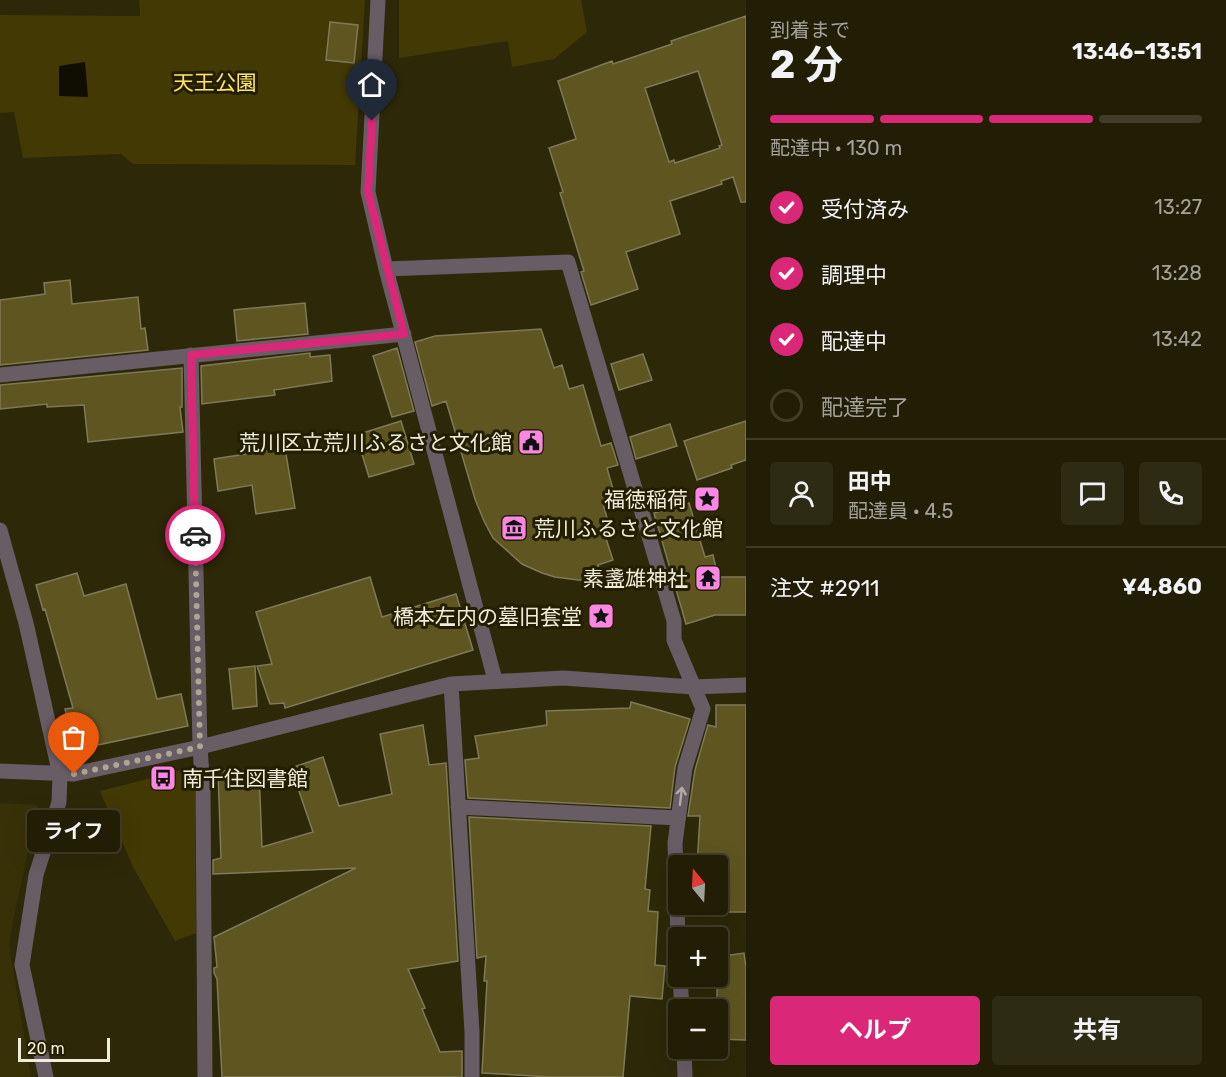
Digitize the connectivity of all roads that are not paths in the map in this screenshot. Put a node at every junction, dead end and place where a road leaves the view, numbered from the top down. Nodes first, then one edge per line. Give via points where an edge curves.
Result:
1 (378, 0) edge
2 (386, 269) junction
3 (404, 334) junction
4 (191, 355) junction
5 (0, 375) edge
6 (0, 530) edge
7 (495, 680) junction
8 (451, 684) junction
9 (746, 685) edge
10 (693, 687) junction
11 (200, 747) junction
12 (0, 771) edge
13 (60, 775) junction
14 (458, 807) junction
15 (678, 818) junction
16 (678, 927) edge
17 (684, 1059) edge
18 (46, 1077) edge
19 (205, 1077) edge
20 (472, 1077) edge
21 (685, 1077) edge

1 - 2 street via 368,192
2 - 3 street
2 - 10 street via 567,262 674,621 674,640
3 - 4 street
3 - 7 street
4 - 5 street
4 - 11 street
6 - 13 street via 26,623
7 - 8 street
7 - 10 street via 563,678
8 - 11 street
8 - 14 street
9 - 10 street
15 -> 10 street via 685,768 703,709
11 - 13 street
11 - 19 street
12 - 13 street
13 - 18 street via 59,802 36,875 22,964
14 - 15 street
14 - 20 street
15 - 16 street
17 - 21 street

